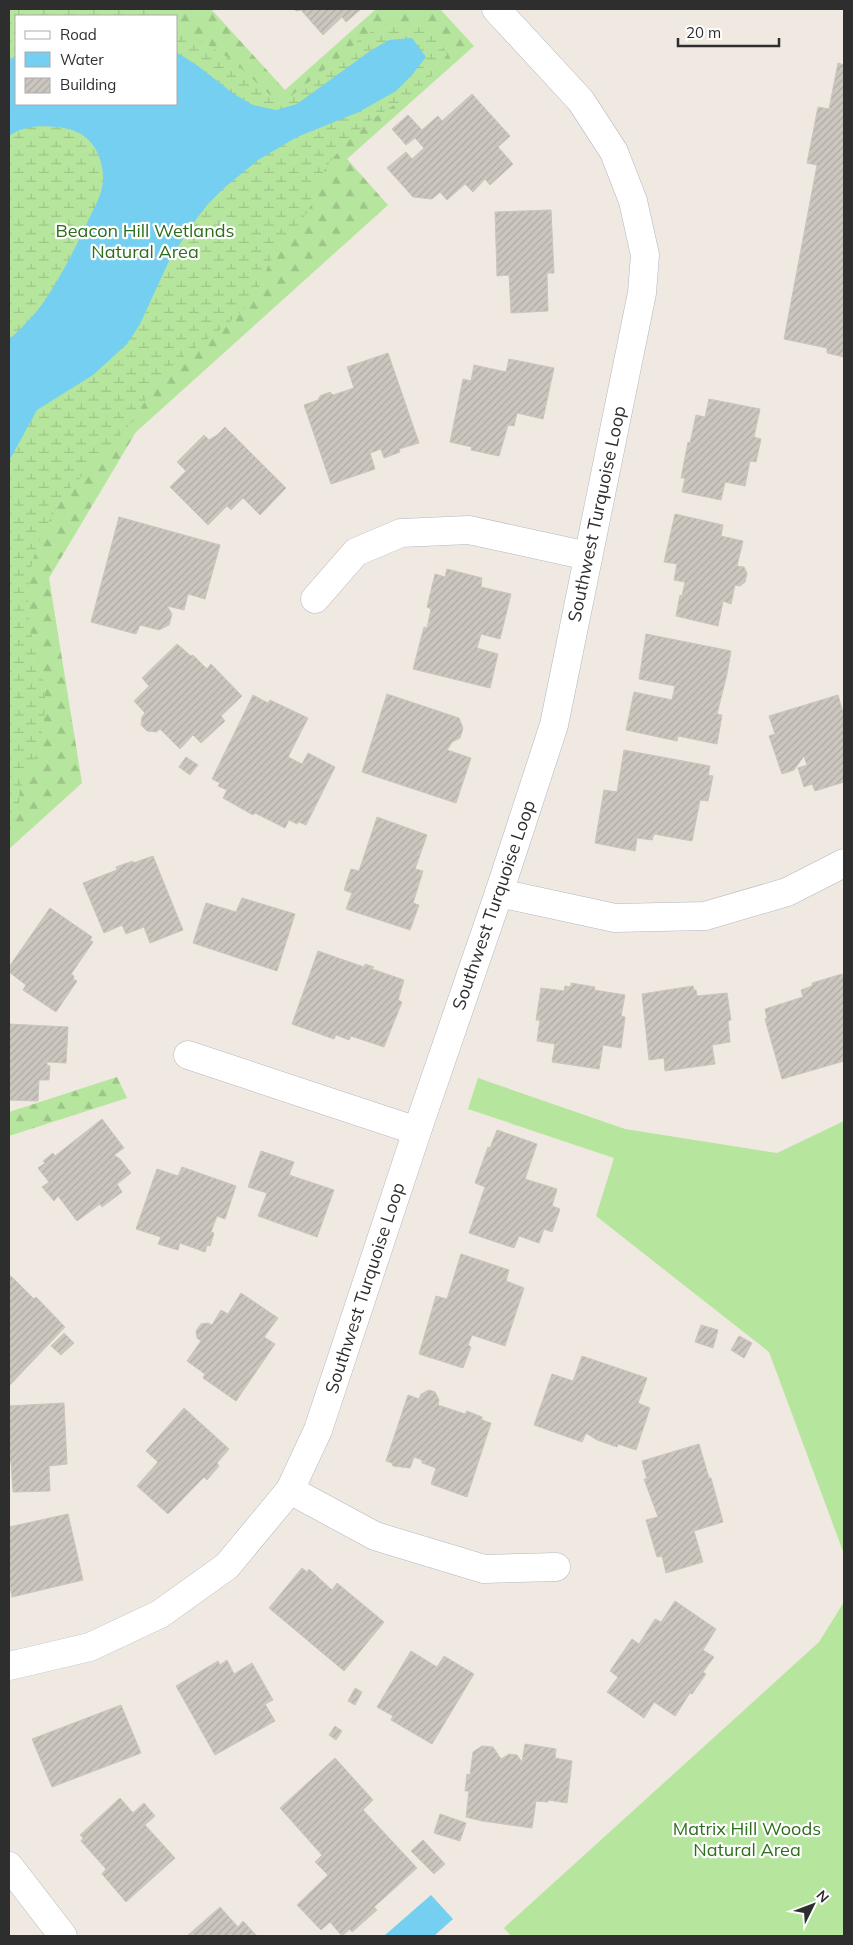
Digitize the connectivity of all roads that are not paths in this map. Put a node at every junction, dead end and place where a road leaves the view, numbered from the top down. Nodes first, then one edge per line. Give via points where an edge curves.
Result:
1 (496, 9) edge
2 (588, 556) junction
3 (315, 599) dead end
4 (844, 863) edge
5 (499, 893) junction
6 (188, 1055) dead end
7 (417, 1131) junction
8 (290, 1490) junction
9 (556, 1567) dead end
10 (9, 1666) edge
11 (9, 1866) edge
12 (64, 1936) edge

1 - 2 street, Southwest Turquoise Loop via 581,101 614,152 634,201 645,255 642,293
2 - 3 street via 469,530 401,533 356,552
2 - 5 street, Southwest Turquoise Loop via 554,725
4 - 5 street via 787,892 705,916 615,918
5 - 7 street, Southwest Turquoise Loop
6 - 7 street
7 - 8 street, Southwest Turquoise Loop via 318,1430
8 - 9 street via 375,1536 484,1569
8 - 10 street, Southwest Turquoise Loop via 227,1566 160,1614 90,1647
11 - 12 street

